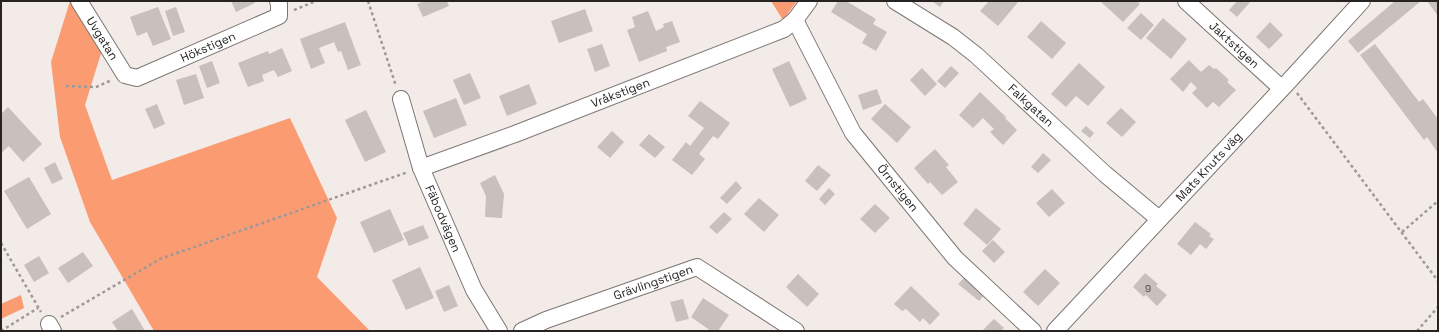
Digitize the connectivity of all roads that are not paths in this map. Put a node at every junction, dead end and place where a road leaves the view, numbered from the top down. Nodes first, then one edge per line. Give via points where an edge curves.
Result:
1 (79, 1) edge
2 (809, 1) edge
3 (895, 1) edge
4 (1186, 1) edge
5 (1362, 1) edge
6 (279, 7) edge
7 (795, 20) junction
8 (125, 75) joint
9 (1285, 85) junction
10 (401, 99) road end
11 (421, 168) junction
12 (1159, 219) junction
13 (499, 331) edge
14 (522, 331) edge
15 (796, 331) edge
16 (1033, 331) edge
17 (1055, 331) edge

1 - 8 street, Uvgatan
2 - 7 street, Vråkstigen
3 - 12 street, Falkgatan via 976,54 1105,174
4 - 9 street, Jaktstigen
5 - 9 street, Mats Knuts väg
6 - 8 street, Hökstigen via 137,78
7 - 11 street, Vråkstigen via 784,29
7 - 16 street, Örnstigen via 853,133 955,258
9 - 12 street, Mats Knuts väg
10 - 11 street, Fäbodvägen
11 - 13 street, Fäbodvägen via 474,290
12 - 17 street, Mats Knuts väg
14 - 15 street, Grävlingstigen via 546,320 697,267

